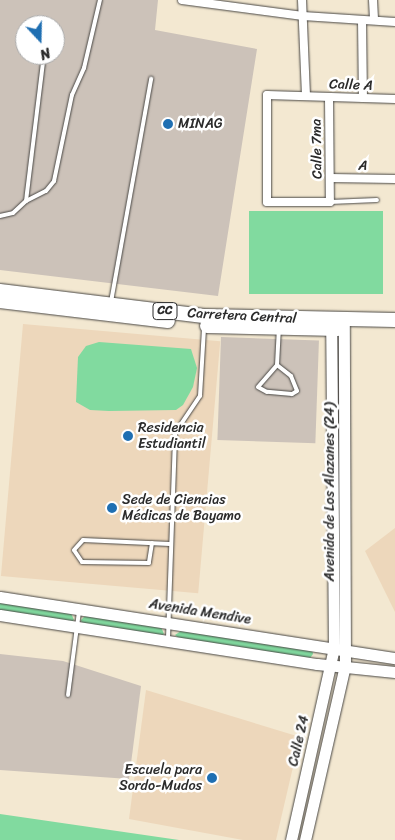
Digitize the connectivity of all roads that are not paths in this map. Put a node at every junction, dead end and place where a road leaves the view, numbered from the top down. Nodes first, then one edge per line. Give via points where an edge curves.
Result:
1 (100, 0) edge
2 (182, 0) edge
3 (302, 0) edge
4 (373, 0) edge
5 (303, 16) junction
6 (362, 20) junction
7 (374, 20) junction
8 (395, 22) edge
9 (43, 65) edge
10 (150, 79) dead end
11 (306, 95) junction
12 (328, 97) junction
13 (363, 98) junction
14 (395, 99) edge
15 (330, 178) junction
16 (395, 179) edge
17 (377, 200) dead end
18 (26, 201) junction
19 (330, 202) junction
20 (0, 216) edge
21 (0, 291) edge
22 (0, 301) edge
23 (110, 309) junction
24 (395, 320) edge
25 (204, 321) junction
26 (338, 324) junction
27 (279, 329) junction
28 (395, 329) edge
29 (277, 364) junction
30 (152, 543) junction
31 (170, 544) junction
32 (0, 597) edge
33 (79, 609) junction
34 (0, 615) edge
35 (170, 623) junction
36 (76, 627) junction
37 (167, 641) junction
38 (340, 649) junction
39 (395, 658) edge
40 (333, 664) junction
41 (345, 665) junction
42 (395, 672) edge
43 (68, 696) dead end
44 (291, 840) edge
45 (304, 840) edge

1 - 18 lane via 84,68 72,95 54,181 46,191
2 - 5 street
3 - 5 street
4 - 7 street
5 - 6 street
5 - 11 street
6 - 7 street
6 - 13 street
7 - 8 street
9 - 18 lane
10 - 23 lane
11 - 12 street, Calle A
11 - 19 street, Calle A via 267,94 267,202
12 - 13 street, Calle A
12 - 15 street, Calle 7ma
13 - 14 street, Calle A
15 - 16 street, A
15 - 19 street, Calle 7ma
17 - 19 lane
18 - 20 lane via 13,213
21 - 23 highway, Carretera Central / CC
22 - 23 highway, Carretera Central / CC
23 - 25 highway, Carretera Central / CC
24 - 26 highway, Carretera Central / CC
25 - 26 highway, Carretera Central / CC
25 - 27 highway, Carretera Central / CC
25 - 31 lane via 200,396 176,433
26 - 27 highway, Carretera Central / CC
26 - 28 highway, Carretera Central / CC
26 - 38 street, Avenida de Los Alazanes (24)
27 - 29 lane
29 - 29 lane via 258,387 267,392 292,394 296,391 292,376
30 - 30 lane via 82,540 74,550 82,562 149,563
30 - 31 lane
31 - 35 lane
32 - 33 street, Avenida Mendive
33 - 35 street, Avenida Mendive
33 - 36 lane
34 - 36 street
35 - 37 lane
35 - 38 street, Avenida Mendive
36 - 37 street
36 - 43 lane
37 - 40 street
38 - 39 street, Avenida Mendive
38 - 40 street, Calle 24
38 - 41 street, Avenida de Los Alazanes (24)
40 - 41 street
40 - 44 street, Calle 24
41 - 42 street
41 - 45 street, Calle 24

